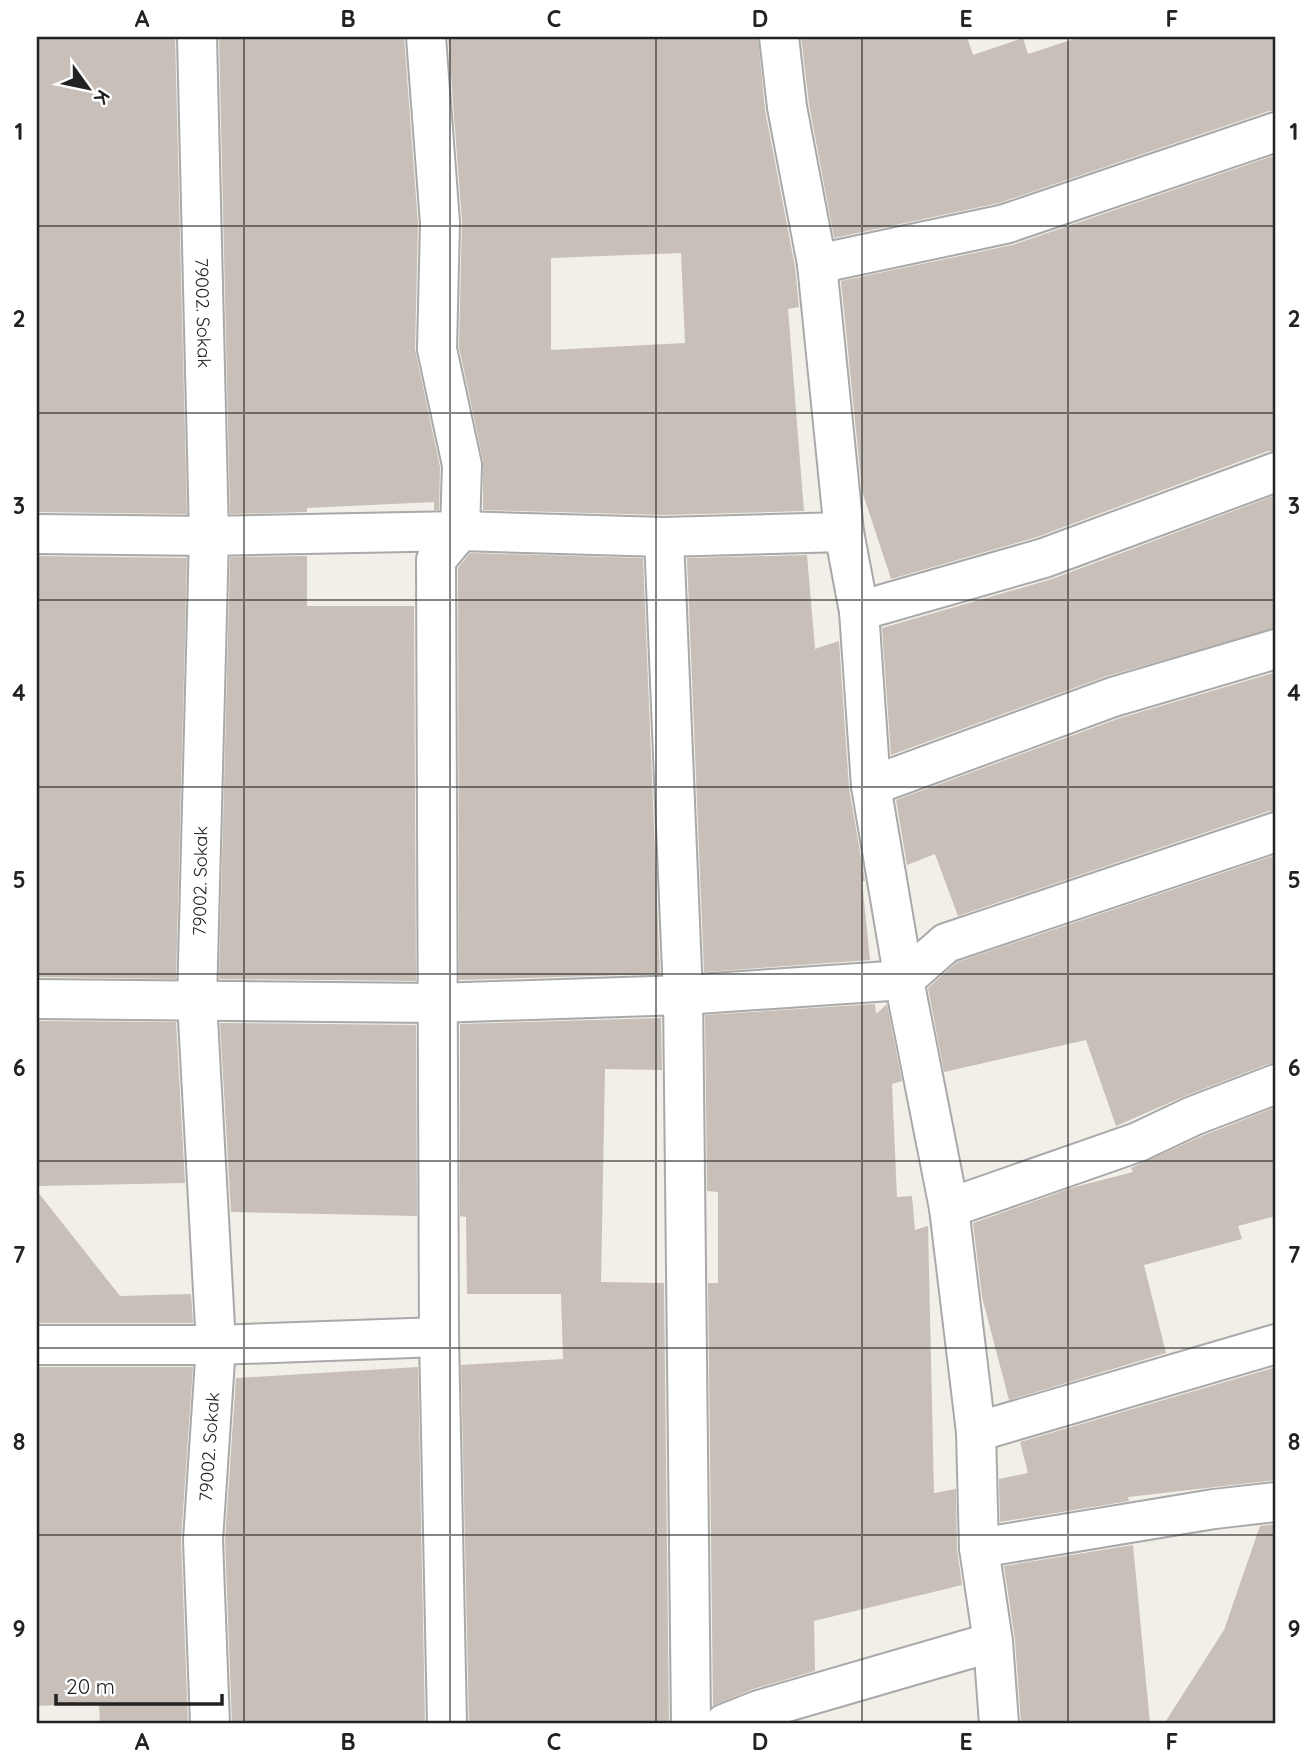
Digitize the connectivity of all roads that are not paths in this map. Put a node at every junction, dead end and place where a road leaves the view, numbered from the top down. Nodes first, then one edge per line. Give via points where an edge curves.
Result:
1 (197, 37) edge
2 (426, 37) edge
3 (779, 37) edge
4 (1276, 132) edge
5 (817, 264) junction
6 (1276, 472) edge
7 (460, 531) junction
8 (844, 532) junction
9 (37, 534) edge
10 (209, 536) junction
11 (664, 537) junction
12 (859, 611) junction
13 (1276, 649) edge
14 (871, 786) junction
15 (1276, 832) edge
16 (904, 980) junction
17 (683, 995) junction
18 (37, 999) edge
19 (197, 1001) junction
20 (436, 1003) junction
21 (1276, 1084) edge
22 (950, 1208) junction
23 (439, 1337) junction
24 (1276, 1344) edge
25 (37, 1345) edge
26 (216, 1345) junction
27 (976, 1432) junction
28 (1276, 1502) edge
29 (979, 1549) junction
30 (993, 1642) junction
31 (210, 1724) edge
32 (447, 1724) edge
33 (691, 1724) edge
34 (724, 1724) edge
35 (999, 1724) edge

1 - 10 street, 79002. Sokak
2 - 7 street via 440,223 438,348 462,465
3 - 5 street via 787,107
4 - 5 street via 1005,225
5 - 8 street
6 - 12 street via 1044,558
7 - 10 street
7 - 11 street
7 - 20 street via 436,560
8 - 11 street
8 - 12 street
9 - 10 street
10 - 19 street, 79002. Sokak
11 - 17 street
12 - 14 street
13 - 14 street via 1113,697
14 - 16 street
15 - 16 street via 946,943
16 - 17 street
16 - 22 street
17 - 20 street
17 - 33 street
18 - 19 street
19 - 20 street
19 - 26 street, 79002. Sokak
20 - 23 street
21 - 22 street via 1138,1142
22 - 27 street
23 - 26 street
23 - 32 street
24 - 27 street
25 - 26 street
26 - 31 street, 79002. Sokak via 203,1540
27 - 29 street
28 - 29 street
29 - 30 street
30 - 34 street
30 - 35 street

